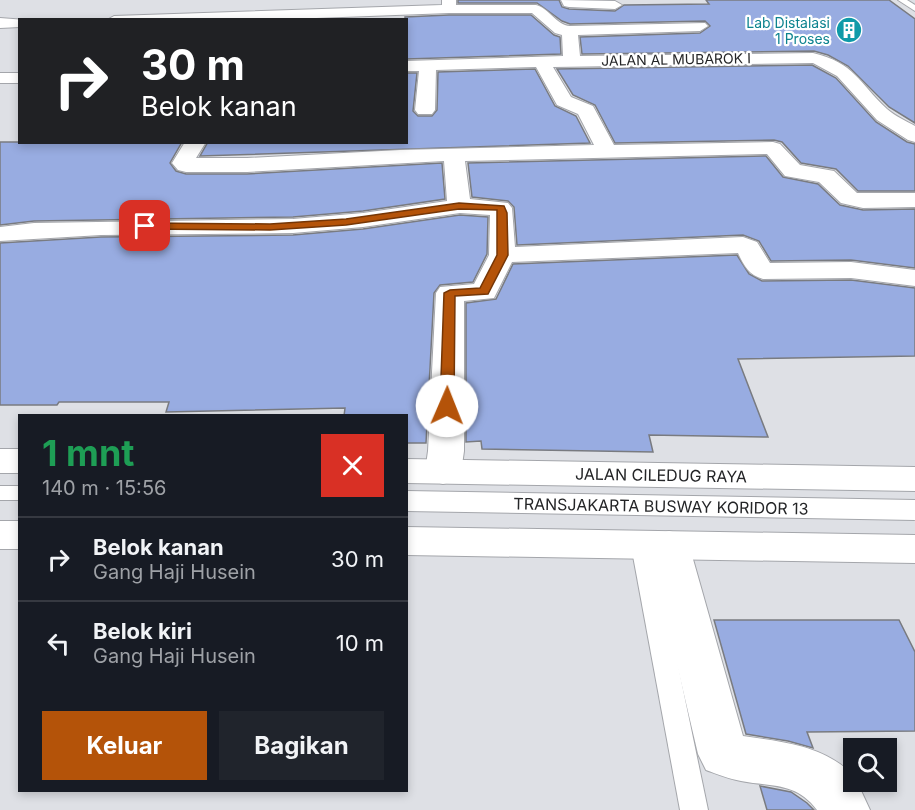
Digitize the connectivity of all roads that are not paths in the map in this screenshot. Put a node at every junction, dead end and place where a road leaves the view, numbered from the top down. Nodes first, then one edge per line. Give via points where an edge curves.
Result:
1 (175, 0) edge
2 (568, 0) edge
3 (902, 0) edge
4 (449, 5) edge
5 (615, 5) dead end
6 (915, 9) edge
7 (162, 18) edge
8 (18, 22) edge
9 (0, 23) edge
10 (700, 26) dead end
11 (570, 31) junction
12 (572, 61) junction
13 (542, 62) junction
14 (408, 66) edge
15 (428, 66) junction
16 (0, 78) edge
17 (18, 78) edge
18 (424, 110) dead end
19 (915, 135) edge
20 (195, 144) edge
21 (607, 151) junction
22 (454, 155) junction
23 (915, 200) edge
24 (459, 206) junction
25 (0, 234) edge
26 (502, 255) junction
27 (915, 279) edge
28 (0, 461) edge
29 (18, 461) edge
30 (425, 471) edge
31 (915, 479) edge
32 (0, 493) edge
33 (18, 493) edge
34 (408, 501) edge
35 (915, 510) edge
36 (0, 535) edge
37 (18, 535) edge
38 (408, 541) edge
39 (445, 541) junction
40 (656, 545) junction
41 (915, 549) edge
42 (694, 810) edge
43 (844, 810) edge

1 - 7 street
2 - 5 street via 577,5
3 - 6 lane
4 - 7 street
4 - 11 street via 536,9 560,30
8 - 9 street
10 - 11 street
11 - 12 street
12 - 13 street, JALAN AL MUBAROK I
12 - 19 street, JALAN AL MUBAROK I via 773,57 829,61 881,114
13 - 15 street, JALAN AL MUBAROK I
13 - 21 street via 564,101 586,110
14 - 15 street, JALAN AL MUBAROK I
15 - 18 street
16 - 17 street
20 - 22 street via 183,163 186,165
21 - 22 street
21 - 23 street via 771,148 793,171 826,176 849,198
22 - 24 street
24 - 25 street via 346,222 270,227 145,226
24 - 26 street via 500,208
26 - 27 street via 743,245 763,271 851,270
26 - 30 street via 484,292 450,293 446,451
28 - 29 street
30 - 31 street, JALAN CILEDUG RAYA
30 - 39 street
32 - 33 lane
34 - 35 lane, TRANSJAKARTA BUSWAY KORIDOR 13, bridge
36 - 37 street
38 - 39 street
39 - 40 street
40 - 41 street
40 - 42 lane
40 - 43 street via 723,754 805,768 822,778 840,798

